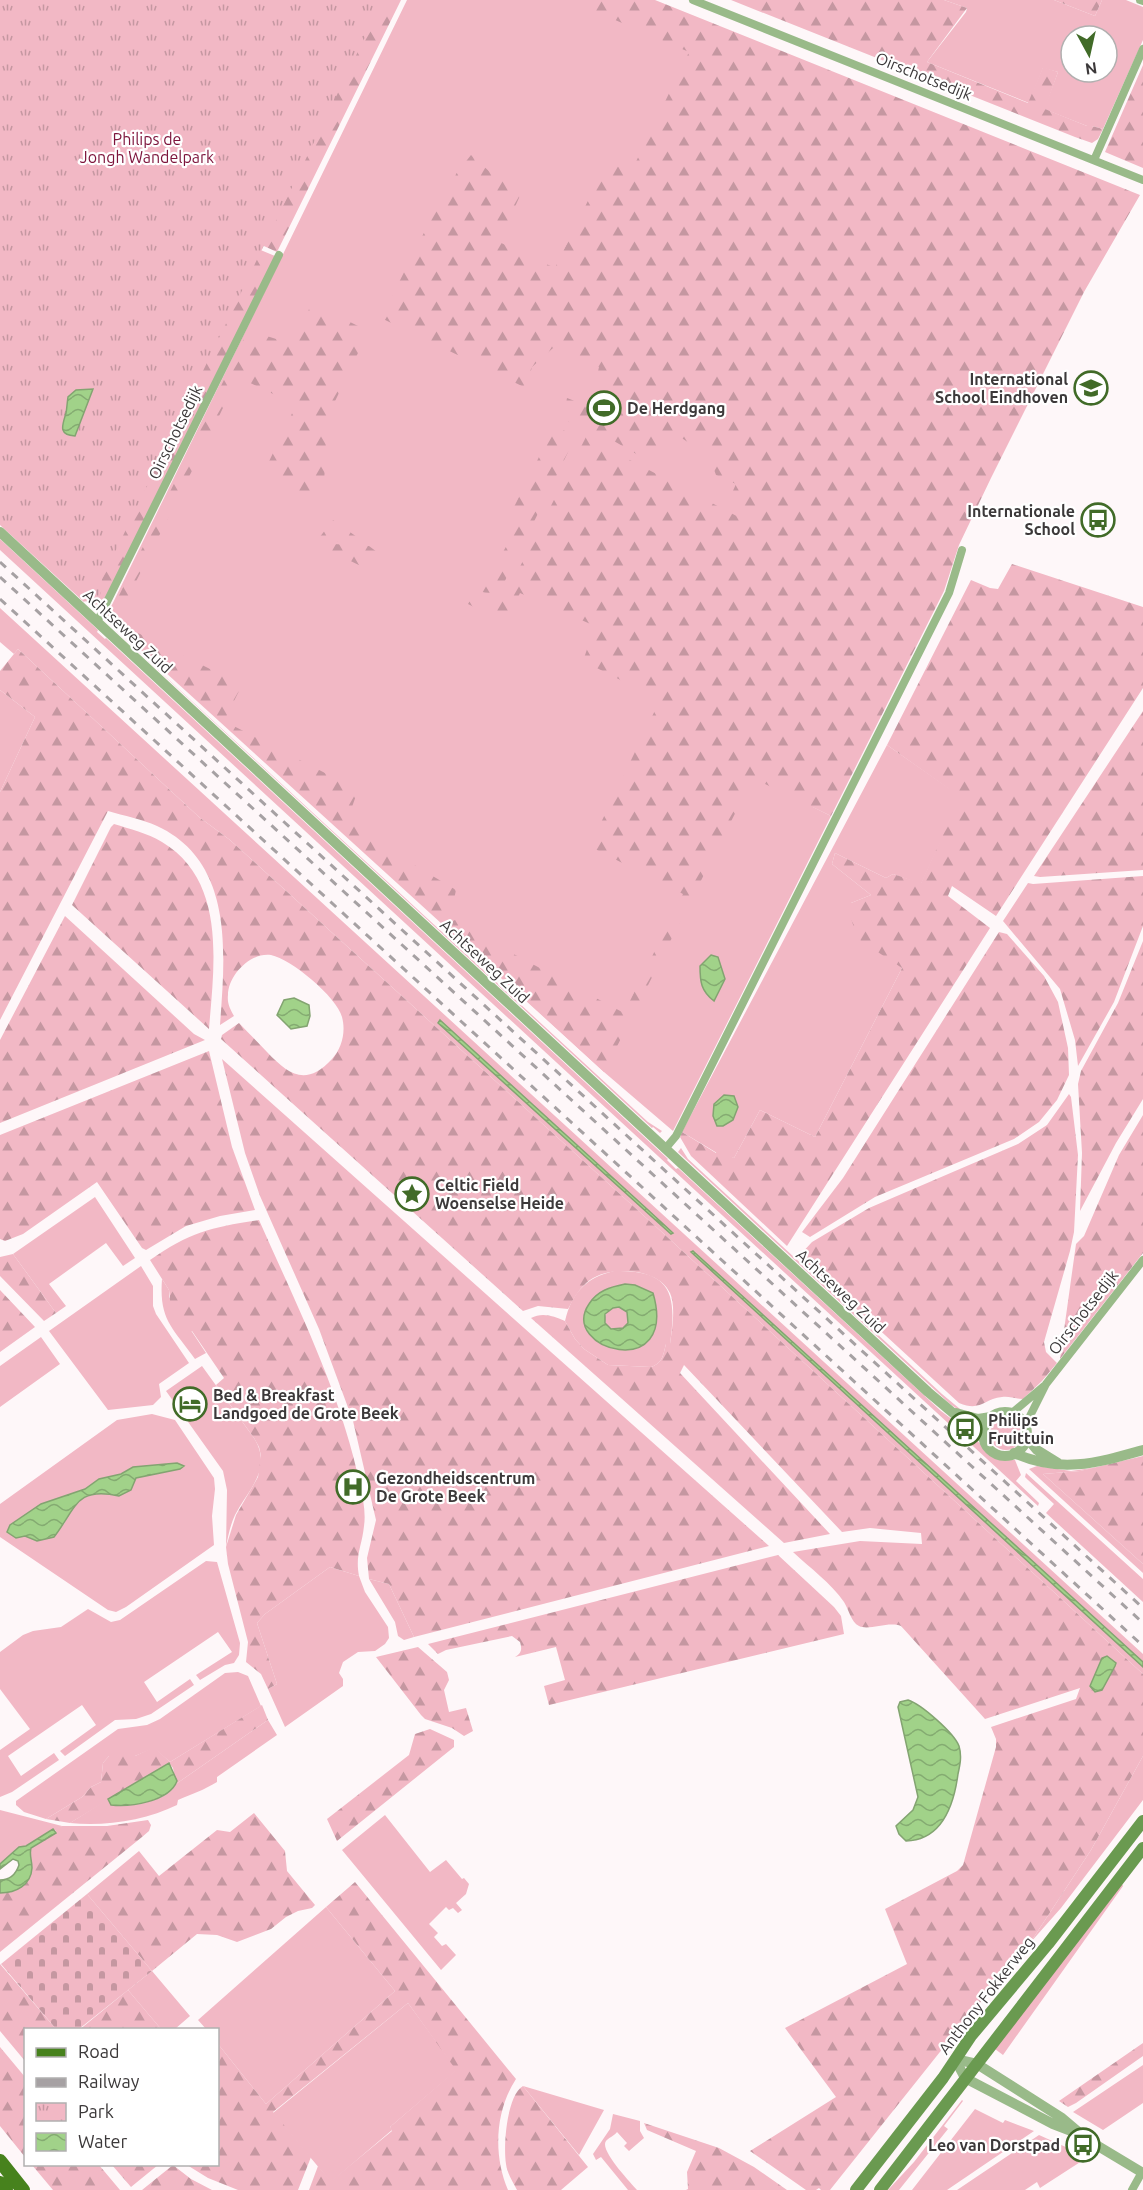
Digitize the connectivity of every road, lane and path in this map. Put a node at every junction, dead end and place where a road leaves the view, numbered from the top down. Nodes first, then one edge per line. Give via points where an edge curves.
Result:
1 (693, 0) edge
2 (1143, 49) edge
3 (1094, 160) junction
4 (1143, 180) edge
5 (279, 255) dead end
6 (0, 532) edge
7 (962, 550) dead end
8 (97, 622) junction
9 (665, 1149) junction
10 (1143, 1260) edge
11 (1046, 1384) junction
12 (950, 1411) junction
13 (1012, 1413) junction
14 (991, 1417) junction
15 (1026, 1432) junction
16 (984, 1439) junction
17 (1143, 1450) edge
18 (1014, 1453) junction
19 (1067, 1466) junction
20 (1143, 1821) edge
21 (1143, 1848) edge
22 (956, 2060) junction
23 (977, 2064) junction
24 (965, 2078) junction
25 (1079, 2134) junction
26 (0, 2162) edge
27 (1143, 2172) edge
28 (0, 2184) edge
29 (6, 2190) edge
30 (23, 2190) edge
31 (856, 2190) edge
32 (880, 2190) edge
33 (1132, 2190) edge

1 - 3 street, Oirschotsedijk
2 - 3 street
3 - 4 street, Oirschotsedijk
5 - 8 street, Oirschotsedijk
6 - 8 street, Achtseweg Zuid
7 - 9 street via 949,593 676,1136
8 - 9 street, Achtseweg Zuid
9 - 12 street, Achtseweg Zuid
10 - 11 street, Oirschotsedijk
11 - 13 street, Oirschotsedijk
11 - 15 street, Oirschotsedijk
12 - 14 street, Achtseweg Zuid via 978,1419
12 - 16 street, Achtseweg Zuid
13 - 14 street
13 - 15 street via 1020,1418
14 - 16 street via 984,1427
15 - 18 street via 1024,1444
15 - 19 street via 1037,1450
16 - 18 street via 996,1454
17 - 19 street
18 - 19 street via 1042,1464
20 - 22 main road, Anthony Fokkerweg
21 - 23 main road, Anthony Fokkerweg
22 - 23 street
22 - 24 street
22 - 31 main road, Anthony Fokkerweg
23 - 24 main road, Anthony Fokkerweg
23 - 25 street via 1062,2118
24 - 25 street
24 - 32 main road, Anthony Fokkerweg
25 - 27 street
26 - 30 main road
27 - 33 street
28 - 29 main road

